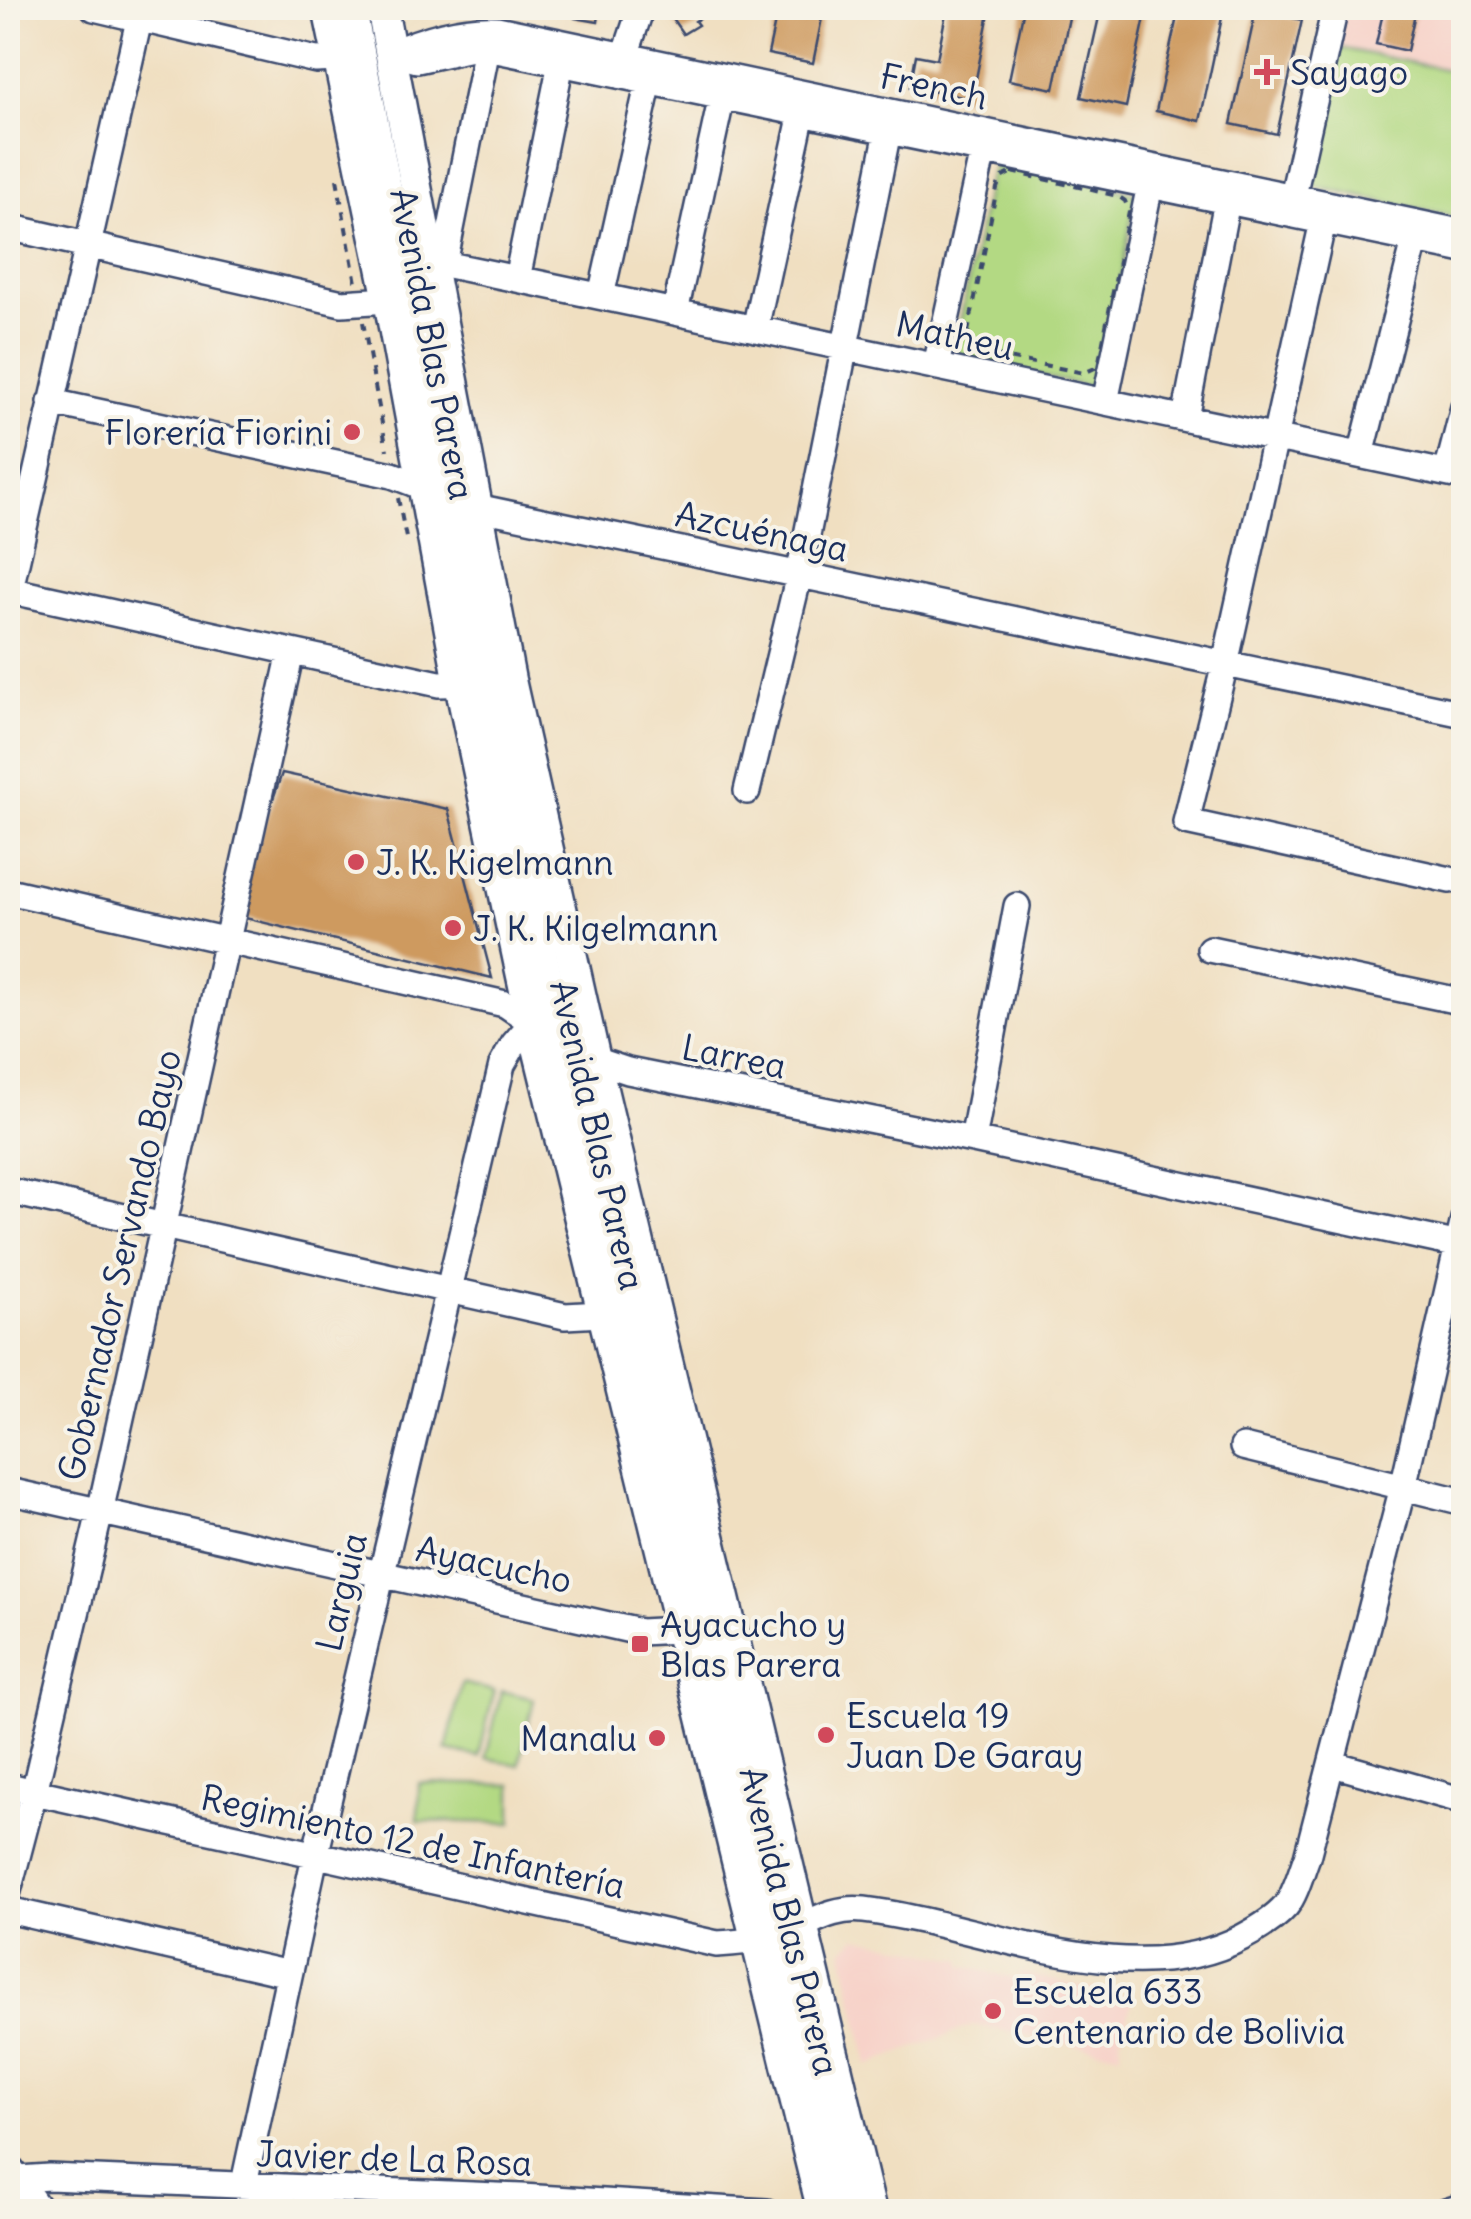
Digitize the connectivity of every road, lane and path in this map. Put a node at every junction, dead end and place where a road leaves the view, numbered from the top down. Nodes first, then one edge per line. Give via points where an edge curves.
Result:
1 (94, 8) edge
2 (328, 8) edge
3 (354, 8) edge
4 (382, 8) edge
5 (642, 8) edge
6 (1334, 8) edge
7 (138, 20) junction
8 (487, 48) junction
9 (625, 56) junction
10 (365, 57) junction
11 (561, 63) junction
12 (649, 81) junction
13 (722, 96) junction
14 (804, 104) junction
15 (888, 131) junction
16 (985, 142) junction
17 (1150, 185) junction
18 (997, 188) joint
19 (1227, 201) junction
20 (1291, 205) junction
21 (1325, 212) junction
22 (8, 227) edge
23 (1464, 233) edge
24 (1415, 241) junction
25 (88, 245) junction
26 (1464, 250) edge
27 (438, 265) junction
28 (517, 278) junction
29 (602, 296) junction
30 (389, 300) junction
31 (675, 312) junction
32 (755, 328) junction
33 (844, 347) junction
34 (936, 366) junction
35 (51, 402) junction
36 (1106, 402) junction
37 (1464, 407) edge
38 (1184, 418) junction
39 (1276, 438) junction
40 (1360, 455) junction
41 (1456, 475) edge
42 (448, 495) junction
43 (800, 576) junction
44 (8, 593) edge
45 (291, 652) junction
46 (1226, 664) junction
47 (485, 682) junction
48 (1464, 714) edge
49 (747, 791) dead end
50 (1450, 880) dead end
51 (8, 892) edge
52 (1017, 906) dead end
53 (227, 941) junction
54 (1210, 949) dead end
55 (1464, 1002) edge
56 (532, 1024) junction
57 (563, 1041) junction
58 (595, 1060) junction
59 (973, 1140) junction
60 (8, 1191) edge
61 (1464, 1219) edge
62 (162, 1227) junction
63 (1460, 1246) edge
64 (450, 1290) junction
65 (602, 1314) junction
66 (1243, 1447) dead end
67 (1402, 1487) junction
68 (8, 1492) edge
69 (1464, 1502) edge
70 (100, 1512) junction
71 (380, 1575) junction
72 (706, 1627) junction
73 (1333, 1764) junction
74 (8, 1786) edge
75 (34, 1792) junction
76 (1464, 1801) edge
77 (315, 1856) junction
78 (8, 1891) edge
79 (8, 1910) edge
80 (780, 1933) junction
81 (289, 1974) junction
82 (13, 2172) edge
83 (243, 2188) junction
84 (1464, 2206) edge
85 (825, 2211) edge
86 (41, 2212) edge
87 (767, 2212) edge
88 (871, 2212) edge
89 (1446, 2212) edge

1 - 7 street, French
2 - 10 main road, Avenida Blas Parera
3 - 10 street
4 - 10 main road, Avenida Blas Parera
5 - 9 street
6 - 20 street
7 - 10 street, French via 316,60
7 - 25 street
8 - 10 street, French via 416,60
8 - 11 street, French
8 - 27 street
9 - 10 street, French via 484,28
9 - 14 street, French
10 - 27 main road, Avenida Blas Parera
10 - 30 main road, Avenida Blas Parera
10 - 42 street
11 - 12 street, French
11 - 28 street
12 - 13 street, French
12 - 29 street
13 - 14 street, French
13 - 31 street
14 - 15 street, French
14 - 16 street, French
14 - 32 street
15 - 16 street, French
15 - 33 street
16 - 17 street, French
16 - 20 street, French
16 - 34 street
17 - 19 street, French
17 - 36 street
18 - 18 path via 1012,172 1125,201 1129,212 1095,368 1084,372 972,348 967,337
19 - 20 street, French
19 - 38 street
20 - 21 street, French
21 - 23 street, French
21 - 24 street, French
21 - 39 street
22 - 25 street
24 - 26 street, French
24 - 40 street
25 - 30 street via 342,303
25 - 35 street
27 - 28 street, Matheu
27 - 42 main road, Avenida Blas Parera
28 - 29 street, Matheu
29 - 31 street, Matheu
30 - 42 main road, Avenida Blas Parera
31 - 32 street, Matheu
32 - 33 street, Matheu
33 - 34 street, Matheu
33 - 43 street
34 - 36 street, Matheu
35 - 42 street, Azcuénaga via 392,474
35 - 44 street
36 - 38 street, Matheu
37 - 41 street
38 - 39 street, Matheu
39 - 40 street, Matheu
39 - 46 street
40 - 41 street, Matheu
42 - 43 street, Azcuénaga
42 - 47 main road, Avenida Blas Parera
42 - 47 main road, Avenida Blas Parera
43 - 46 street, Azcuénaga
43 - 49 street
44 - 45 street
45 - 47 street via 439,684
45 - 53 street, Gobernador Servando Bayo
46 - 48 street, Azcuénaga
46 - 50 street via 1186,822
47 - 56 main road, Avenida Blas Parera
47 - 57 street
47 - 58 main road, Avenida Blas Parera
51 - 53 street, Larrea
52 - 59 street
53 - 56 street, Larrea via 505,1004
53 - 62 street, Gobernador Servando Bayo
54 - 55 street
56 - 57 street, Larrea
56 - 64 street, Larguia via 502,1065
56 - 65 main road, Avenida Blas Parera
57 - 58 street, Larrea
57 - 72 street
58 - 59 street, Larrea
58 - 72 main road, Avenida Blas Parera
59 - 63 street, Larrea
60 - 62 street
61 - 63 street, Regimiento 12 de Infantería
62 - 64 street
62 - 70 street, Gobernador Servando Bayo
63 - 67 street, Regimiento 12 de Infantería
64 - 65 street via 565,1316
64 - 71 street, Larguia
65 - 72 main road, Avenida Blas Parera
66 - 67 street
67 - 69 street
67 - 73 street, Regimiento 12 de Infantería
68 - 70 street, Ayacucho
70 - 71 street, Ayacucho
70 - 75 street, Gobernador Servando Bayo
71 - 72 street, Ayacucho via 640,1632
71 - 77 street, Larguia
72 - 80 main road, Avenida Blas Parera
72 - 80 main road, Avenida Blas Parera
73 - 76 street
73 - 80 street, Regimiento 12 de Infantería via 1308,1857 1287,1905 1214,1952 1118,1960 863,1910 841,1910
74 - 75 street, Regimiento 12 de Infantería
75 - 77 street, Regimiento 12 de Infantería
75 - 78 street, Gobernador Servando Bayo
77 - 80 street, Regimiento 12 de Infantería via 718,1944
77 - 81 street, Larguia
79 - 81 street
80 - 85 main road, Avenida Blas Parera
80 - 88 main road, Avenida Blas Parera
81 - 83 street, Larguia
82 - 83 street, Javier de La Rosa
82 - 86 street
83 - 87 street, Javier de La Rosa
84 - 89 street

